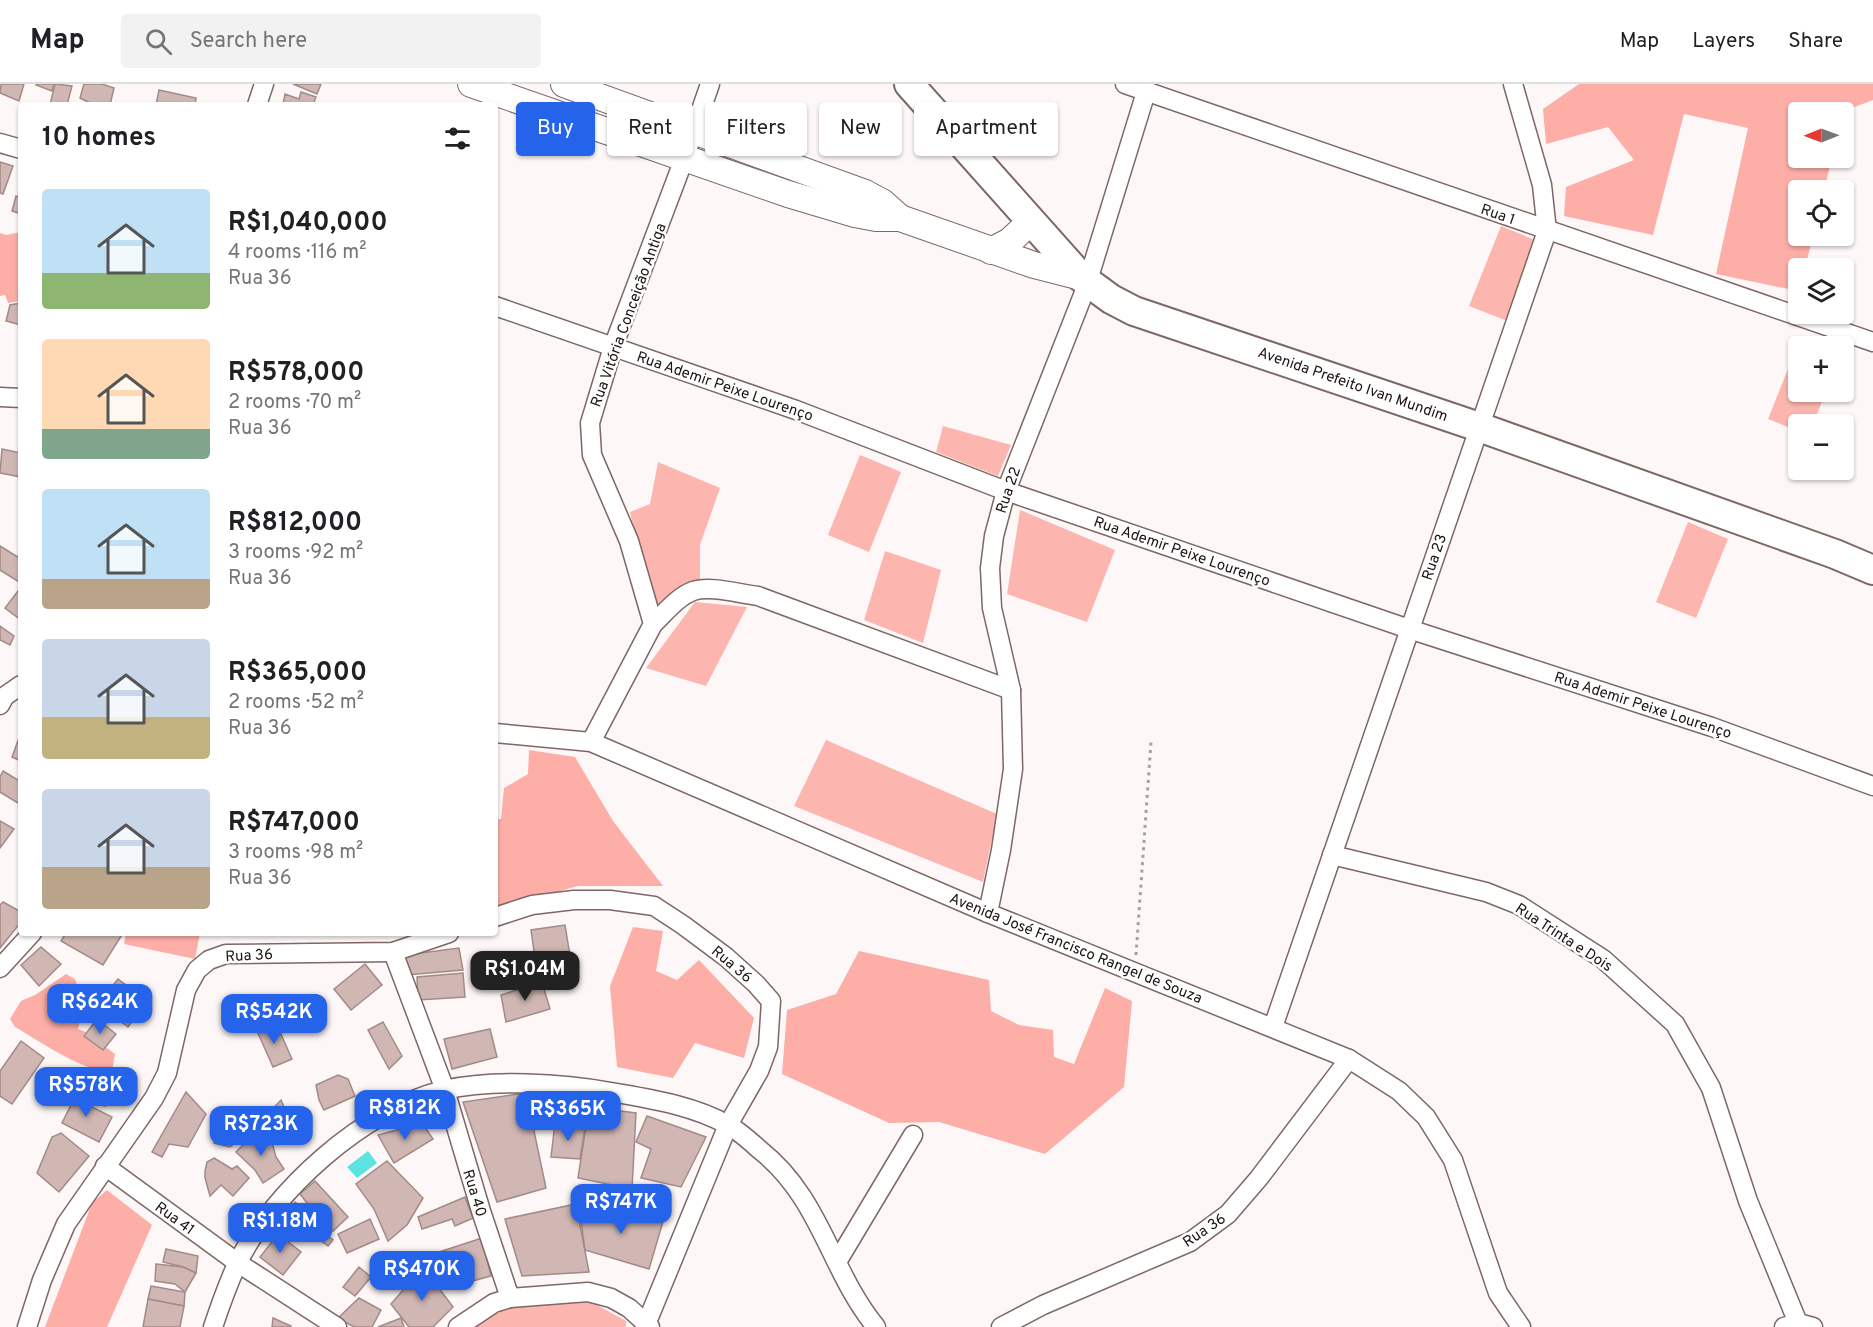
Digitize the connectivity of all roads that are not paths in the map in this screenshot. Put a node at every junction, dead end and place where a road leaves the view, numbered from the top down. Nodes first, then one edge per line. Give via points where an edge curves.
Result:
1 (264, 84) edge
2 (471, 84) edge
3 (564, 84) edge
4 (710, 84) edge
5 (909, 84) edge
6 (1125, 84) edge
7 (1513, 84) edge
8 (1145, 88) edge
9 (258, 102) edge
10 (607, 105) edge
11 (607, 122) edge
12 (693, 133) edge
13 (0, 143) edge
14 (693, 146) edge
15 (18, 149) edge
16 (685, 156) edge
17 (1031, 220) junction
18 (1547, 231) junction
19 (991, 251) junction
20 (1084, 280) junction
21 (498, 307) edge
22 (1873, 342) edge
23 (613, 347) junction
24 (0, 397) edge
25 (18, 398) edge
26 (1479, 427) junction
27 (1006, 491) junction
28 (1873, 570) edge
29 (653, 624) junction
30 (1409, 629) junction
31 (18, 687) edge
32 (1011, 690) junction
33 (2, 697) edge
34 (498, 733) edge
35 (591, 742) junction
36 (1873, 786) edge
37 (1332, 855) junction
38 (988, 913) junction
39 (498, 916) edge
40 (29, 936) edge
41 (440, 936) edge
42 (393, 952) junction
43 (0, 968) edge
44 (1273, 1027) junction
45 (1349, 1059) junction
46 (445, 1090) junction
47 (728, 1125) junction
48 (913, 1135) dead end
49 (105, 1166) junction
50 (837, 1262) junction
51 (238, 1263) junction
52 (510, 1298) junction
53 (647, 1326) edge
54 (1798, 1326) edge
55 (27, 1327) edge
56 (213, 1327) edge
57 (337, 1327) edge
58 (458, 1327) edge
59 (876, 1327) edge
60 (1001, 1327) edge
61 (1521, 1327) edge

1 - 9 street
2 - 11 street
3 - 10 street
4 - 12 street, Rua Vitória Conceição Antiga
5 - 17 main road, Avenida Prefeito Ivan Mundim
6 - 8 street, Rua 1
7 - 18 street, Rua 23 via 1542,185
8 - 18 street, Rua 1
8 - 20 street, Rua 22
13 - 15 street
14 - 19 street via 865,192 900,218
16 - 23 street, Rua Vitória Conceição Antiga
17 - 19 street via 1010,241
17 - 20 main road, Avenida Prefeito Ivan Mundim
18 - 22 street, Rua 1
18 - 26 street, Rua 23
19 - 20 street
20 - 26 main road, Avenida Prefeito Ivan Mundim via 1134,311
20 - 27 street, Rua 22
21 - 23 street, Rua Ademir Peixe Lourenço
23 - 27 street, Rua Ademir Peixe Lourenço via 796,410
23 - 29 street, Rua Vitória Conceição Antiga via 590,423 592,455 629,541
24 - 25 street
26 - 28 main road, Avenida Prefeito Ivan Mundim
26 - 30 street, Rua 23
27 - 30 street, Rua Ademir Peixe Lourenço
27 - 32 street, Rua 22 via 990,568 992,608
29 - 32 street via 679,599 694,591 758,596
29 - 35 street
30 - 36 street, Rua Ademir Peixe Lourenço via 1712,727
30 - 37 street, Rua 23
31 - 33 street
32 - 38 street, Rua 22 via 1012,769
34 - 35 street, Avenida José Francisco Rangel de Souza
35 - 38 street, Avenida José Francisco Rangel de Souza
37 - 44 street, Rua 23
37 - 54 street, Rua Trinta e Dois via 1486,892 1519,905 1604,959 1675,1024 1711,1088 1748,1201
38 - 44 street, Avenida José Francisco Rangel de Souza
39 - 47 street, Rua 36 via 532,905 574,900 654,906 726,957 756,984 771,1001 768,1047
40 - 43 street
41 - 42 street, Rua 36
42 - 46 street, Rua 40
42 - 49 street, Rua 36 via 226,954 209,960 197,970 186,990 167,1073 154,1098
44 - 45 street, Avenida José Francisco Rangel de Souza
45 - 60 street, Rua 36 via 1228,1214 1190,1242
45 - 61 street, Avenida José Francisco Rangel de Souza via 1399,1091 1426,1117 1453,1160 1498,1293
46 - 47 street via 514,1084 586,1087 674,1103
46 - 51 street via 399,1107 366,1126 308,1169 261,1225
46 - 52 street, Rua 40
47 - 50 street via 782,1170 812,1211
47 - 53 street, Rua 36
48 - 50 street
49 - 51 street, Rua 41
49 - 55 street, Rua 36 via 66,1224
50 - 59 street
51 - 56 street
51 - 57 street, Rua 41
52 - 53 street via 588,1292 629,1308
52 - 58 street via 494,1303

